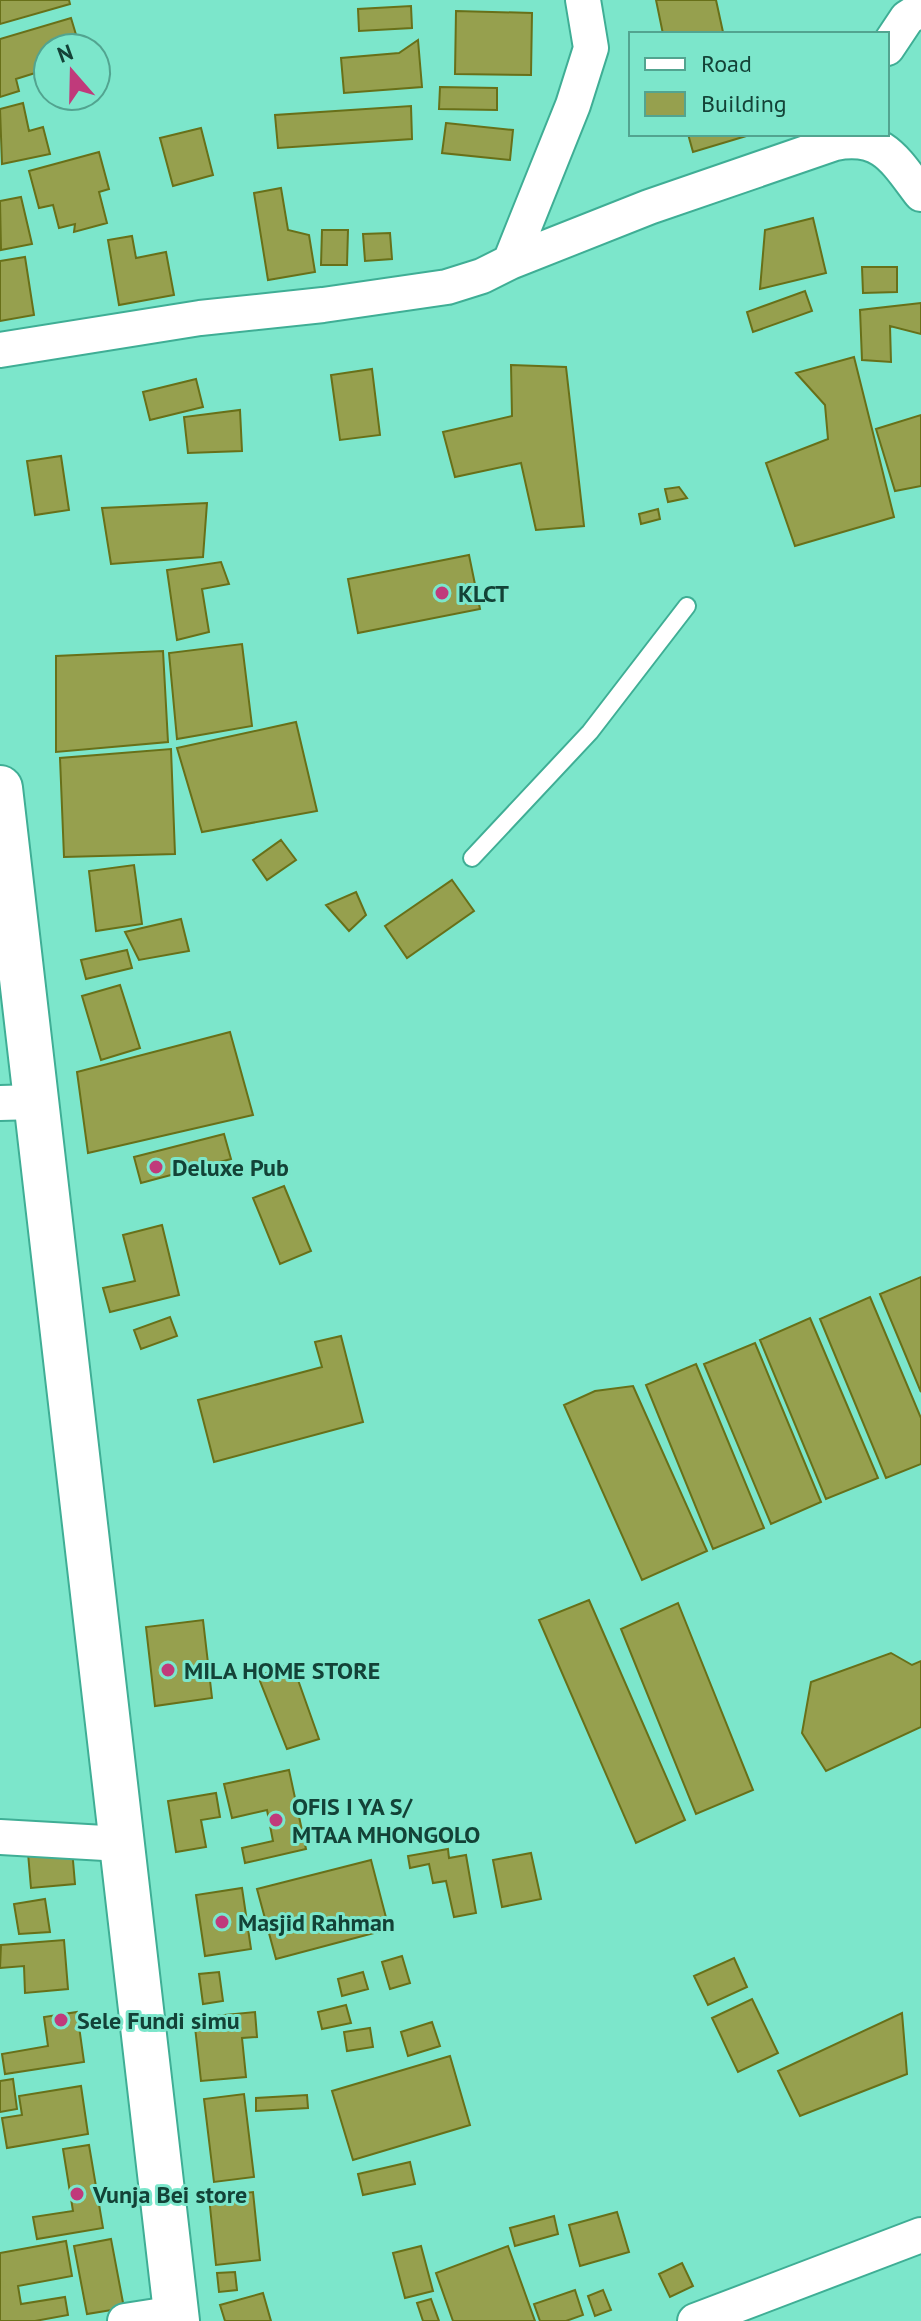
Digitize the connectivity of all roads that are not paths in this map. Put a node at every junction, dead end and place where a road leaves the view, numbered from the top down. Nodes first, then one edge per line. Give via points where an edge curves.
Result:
1 (583, 0) edge
2 (921, 9) edge
3 (889, 45) edge
4 (877, 140) edge
5 (921, 194) edge
6 (510, 262) junction
7 (0, 350) edge
8 (687, 606) dead end
9 (0, 788) edge
10 (472, 858) dead end
11 (18, 1103) edge
12 (0, 1837) edge
13 (122, 1844) junction
14 (921, 2235) edge
15 (176, 2317) edge
16 (125, 2321) edge
17 (695, 2321) edge

1 - 6 street via 591,48
2 - 3 street via 907,18
4 - 5 street
4 - 6 street via 835,143
6 - 7 street via 447,287
8 - 10 lane via 590,732
9 - 11 street
11 - 13 street
12 - 13 street
13 - 15 street
14 - 17 street
15 - 16 street

